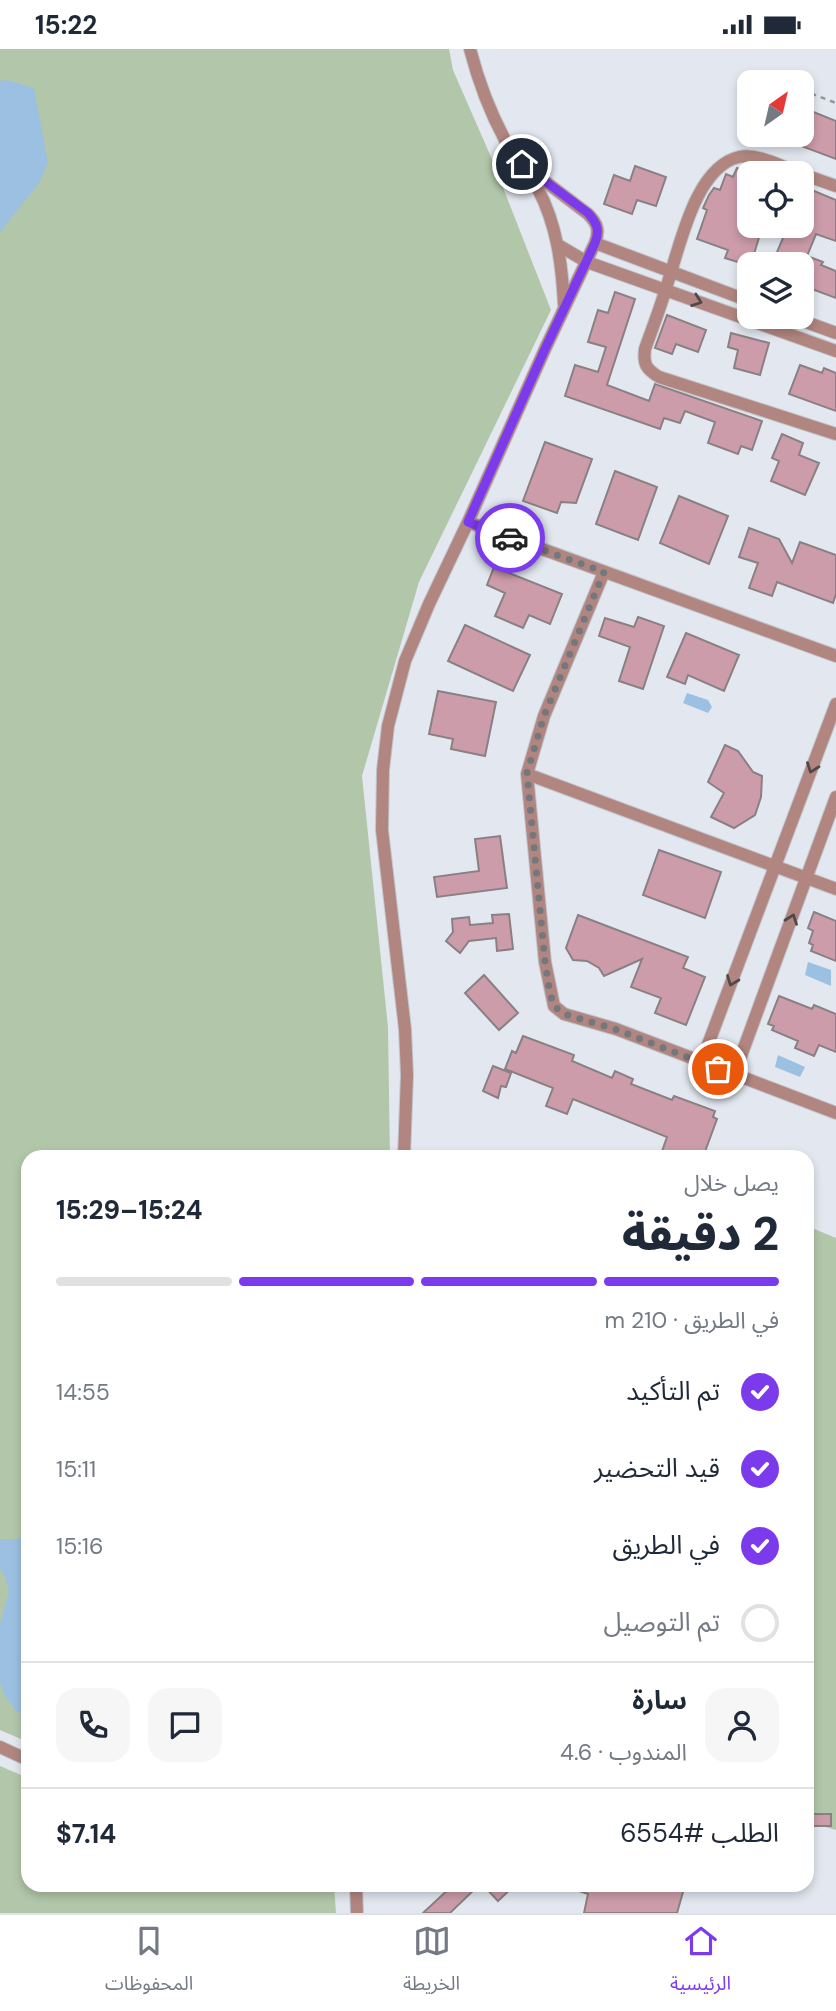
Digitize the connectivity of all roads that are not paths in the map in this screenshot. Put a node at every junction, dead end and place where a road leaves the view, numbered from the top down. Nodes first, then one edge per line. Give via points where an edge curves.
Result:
1 (470, 49) edge
2 (766, 161) edge
3 (522, 164) junction
4 (814, 178) edge
5 (836, 186) edge
6 (595, 243) junction
7 (558, 245) junction
8 (587, 262) junction
9 (672, 272) junction
10 (666, 290) junction
11 (737, 296) edge
12 (564, 308) junction
13 (814, 325) edge
14 (836, 333) edge
15 (836, 351) edge
16 (836, 434) edge
17 (468, 522) junction
18 (604, 572) junction
19 (836, 656) edge
20 (836, 704) edge
21 (527, 773) junction
22 (836, 797) edge
23 (775, 866) junction
24 (806, 878) junction
25 (836, 889) edge
26 (701, 1063) junction
27 (734, 1075) junction
28 (836, 1113) edge
29 (404, 1150) edge
30 (0, 1747) edge
31 (21, 1757) edge
32 (356, 1892) edge
33 (357, 1913) edge

1 - 3 street via 505,140
2 - 9 street via 742,156 716,169 693,205
3 - 6 street via 594,220
3 - 7 street via 538,190
4 - 5 street
6 - 8 street
6 - 9 street
7 - 8 street
7 - 12 street
8 - 10 street
8 - 12 street
9 - 10 street
9 - 11 street
10 -> 15 street
10 - 16 street via 645,349 647,370
12 - 17 street
13 - 14 street
17 - 18 street
17 - 29 street via 405,661 385,749 382,830 405,1029
18 - 19 street
18 - 21 street via 544,716
20 -> 23 street
21 - 23 street
21 - 26 street via 545,962 554,1006 564,1014
22 - 24 street
23 - 24 street
23 -> 26 street
24 - 25 street
27 -> 24 street
26 - 27 street
27 - 28 street
30 - 31 street
32 - 33 street

